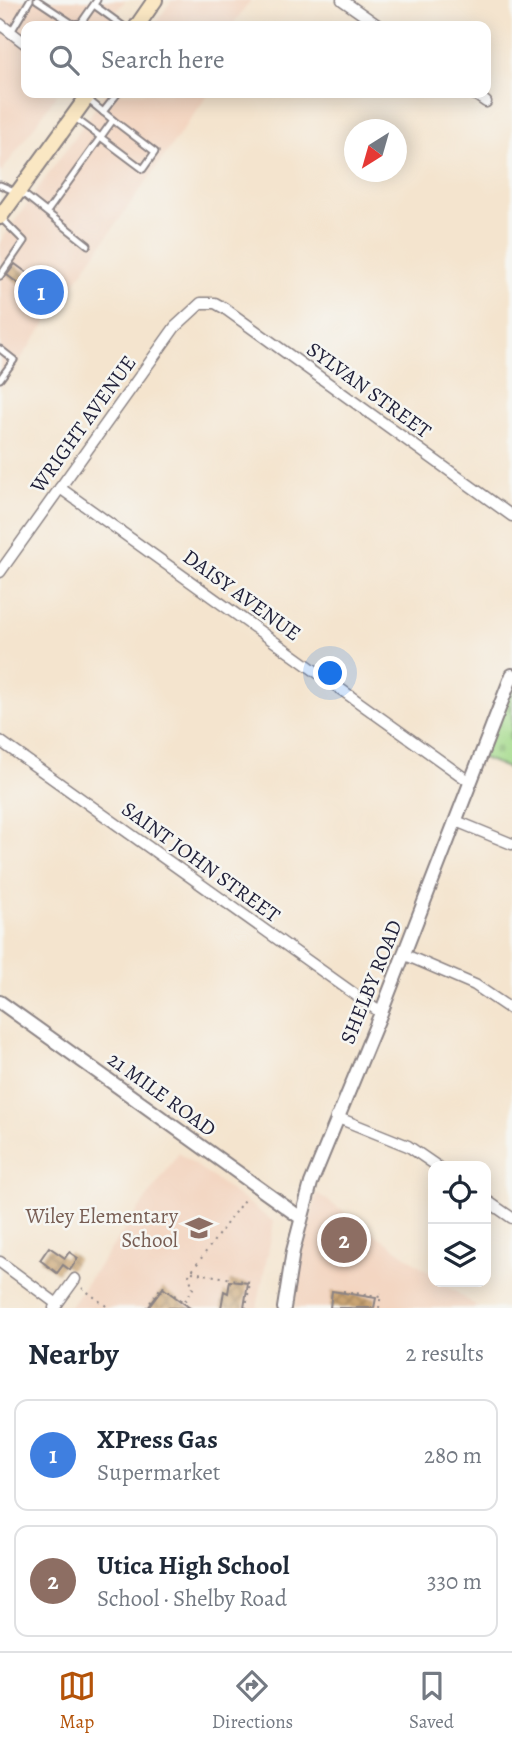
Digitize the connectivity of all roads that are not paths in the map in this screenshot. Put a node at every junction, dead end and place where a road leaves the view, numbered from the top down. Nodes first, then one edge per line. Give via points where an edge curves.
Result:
1 (30, 0) edge
2 (37, 0) edge
3 (155, 0) edge
4 (342, 0) edge
5 (95, 2) edge
6 (68, 21) edge
7 (82, 21) edge
8 (117, 21) edge
9 (140, 21) edge
10 (372, 21) edge
11 (0, 24) edge
12 (10, 32) junction
13 (21, 40) edge
14 (86, 98) edge
15 (91, 98) edge
16 (114, 98) edge
17 (480, 98) edge
18 (486, 102) dead end
19 (103, 112) junction
20 (73, 116) junction
21 (113, 120) junction
22 (101, 136) junction
23 (0, 186) edge
24 (18, 192) junction
25 (47, 212) junction
26 (0, 217) edge
27 (88, 245) dead end
28 (0, 276) edge
29 (201, 303) joint
30 (0, 349) edge
31 (0, 379) edge
32 (60, 488) junction
33 (512, 516) edge
34 (0, 572) edge
35 (512, 675) edge
36 (508, 700) edge
37 (0, 741) edge
38 (470, 782) junction
39 (456, 821) junction
40 (512, 844) edge
41 (403, 954) junction
42 (0, 1002) edge
43 (512, 1010) edge
44 (381, 1013) junction
45 (336, 1117) junction
46 (430, 1161) edge
47 (491, 1203) edge
48 (301, 1217) junction
49 (512, 1218) edge
50 (0, 1262) edge
51 (77, 1283) road end
52 (55, 1306) edge
53 (284, 1308) edge

1 - 12 lane
2 - 6 lane
3 - 9 main road
4 - 10 street
5 - 7 lane
5 - 8 lane
11 - 12 street
12 - 13 street
14 - 20 main road
15 - 19 lane
16 - 19 lane
17 - 18 street
19 - 21 lane
20 - 22 lane
20 - 24 main road
21 - 22 lane
21 - 22 lane via 155,152 142,169
22 - 25 lane
23 - 24 lane
24 - 25 lane
24 - 26 main road
25 - 27 lane
26 - 28 lane via 24,240
29 - 32 street, WRIGHT AVENUE via 175,327
29 - 33 street, SYLVAN STREET via 215,303 224,309
30 - 31 lane via 14,360
32 - 34 street, WRIGHT AVENUE
32 - 38 street, DAISY AVENUE
35 - 36 street, SHELBY ROAD
36 - 38 street, SHELBY ROAD
37 - 44 street, SAINT JOHN STREET
38 - 39 street, SHELBY ROAD
39 - 40 street
39 - 41 street, SHELBY ROAD
41 - 43 street via 474,985
41 - 44 street, SHELBY ROAD
42 - 48 street, 21 MILE ROAD
44 - 45 street, SHELBY ROAD
45 - 46 street via 408,1146
45 - 48 street, SHELBY ROAD
47 - 49 street
48 - 53 street, SHELBY ROAD
50 - 52 street
51 - 52 street

